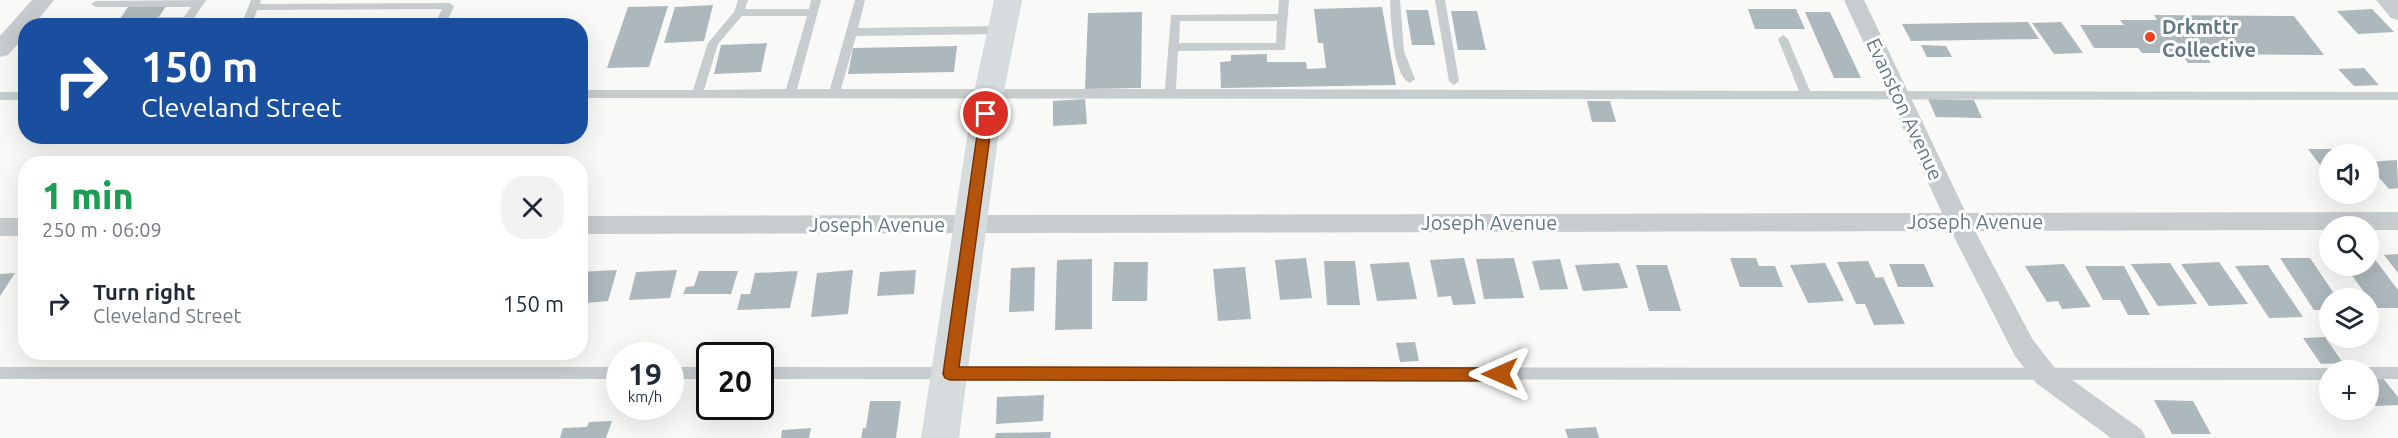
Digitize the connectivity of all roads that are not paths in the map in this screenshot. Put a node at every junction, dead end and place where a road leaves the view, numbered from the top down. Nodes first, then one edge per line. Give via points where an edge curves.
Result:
1 (44, 0) edge
2 (744, 0) edge
3 (816, 0) edge
4 (860, 0) edge
5 (1284, 0) edge
6 (1395, 0) edge
7 (1440, 0) edge
8 (1854, 0) edge
9 (2386, 0) edge
10 (98, 2) edge
11 (200, 2) edge
12 (415, 3) edge
13 (255, 4) edge
14 (813, 12) junction
15 (740, 13) junction
16 (2398, 13) edge
17 (1005, 15) edge
18 (30, 18) edge
19 (85, 18) edge
20 (189, 18) edge
21 (249, 18) edge
22 (443, 18) edge
23 (1282, 18) junction
24 (852, 32) junction
25 (1784, 39) dead end
26 (1173, 47) junction
27 (1410, 80) dead end
28 (1454, 81) dead end
29 (989, 92) junction
30 (698, 93) junction
31 (790, 93) junction
32 (834, 93) junction
33 (1170, 93) junction
34 (588, 94) edge
35 (0, 96) edge
36 (18, 96) edge
37 (1807, 96) junction
38 (1899, 96) junction
39 (2398, 96) edge
40 (1958, 221) junction
41 (2398, 221) edge
42 (972, 223) junction
43 (588, 225) edge
44 (18, 226) edge
45 (0, 227) edge
46 (0, 373) edge
47 (606, 373) edge
48 (2398, 373) edge
49 (774, 374) edge
50 (950, 374) junction
51 (2319, 374) edge
52 (2379, 374) edge
53 (2045, 375) junction
54 (940, 438) edge
55 (2132, 438) edge

1 - 18 street
2 - 15 lane
3 - 14 lane
4 - 24 lane
5 - 23 lane
6 - 27 lane via 1399,51
7 - 28 lane
8 - 38 street, Evanston Avenue
9 - 16 street
10 - 11 lane
10 - 19 lane
11 - 20 lane
12 - 13 lane
12 - 22 lane via 449,6
13 - 21 lane
14 - 15 lane
14 - 31 lane
15 - 30 lane via 713,43
17 - 24 lane
17 - 29 main road
23 - 26 lane via 1281,47
23 - 26 lane via 1175,17
24 - 32 lane
25 - 37 lane
26 - 33 lane
29 - 32 lane
29 - 33 lane
29 - 42 main road
30 - 31 lane
30 - 34 lane
31 - 32 lane
33 - 37 lane
35 - 36 lane
37 - 38 lane
38 - 39 lane
38 - 40 street, Evanston Avenue
40 - 41 street, Joseph Avenue
40 - 42 street, Joseph Avenue
40 - 53 street, Evanston Avenue via 2024,348
42 - 43 street, Joseph Avenue
42 - 50 main road
44 - 45 street
46 - 47 lane
48 - 52 lane
49 - 50 lane
50 - 53 lane
50 - 54 main road
51 - 53 lane
53 - 55 street, Evanston Avenue

